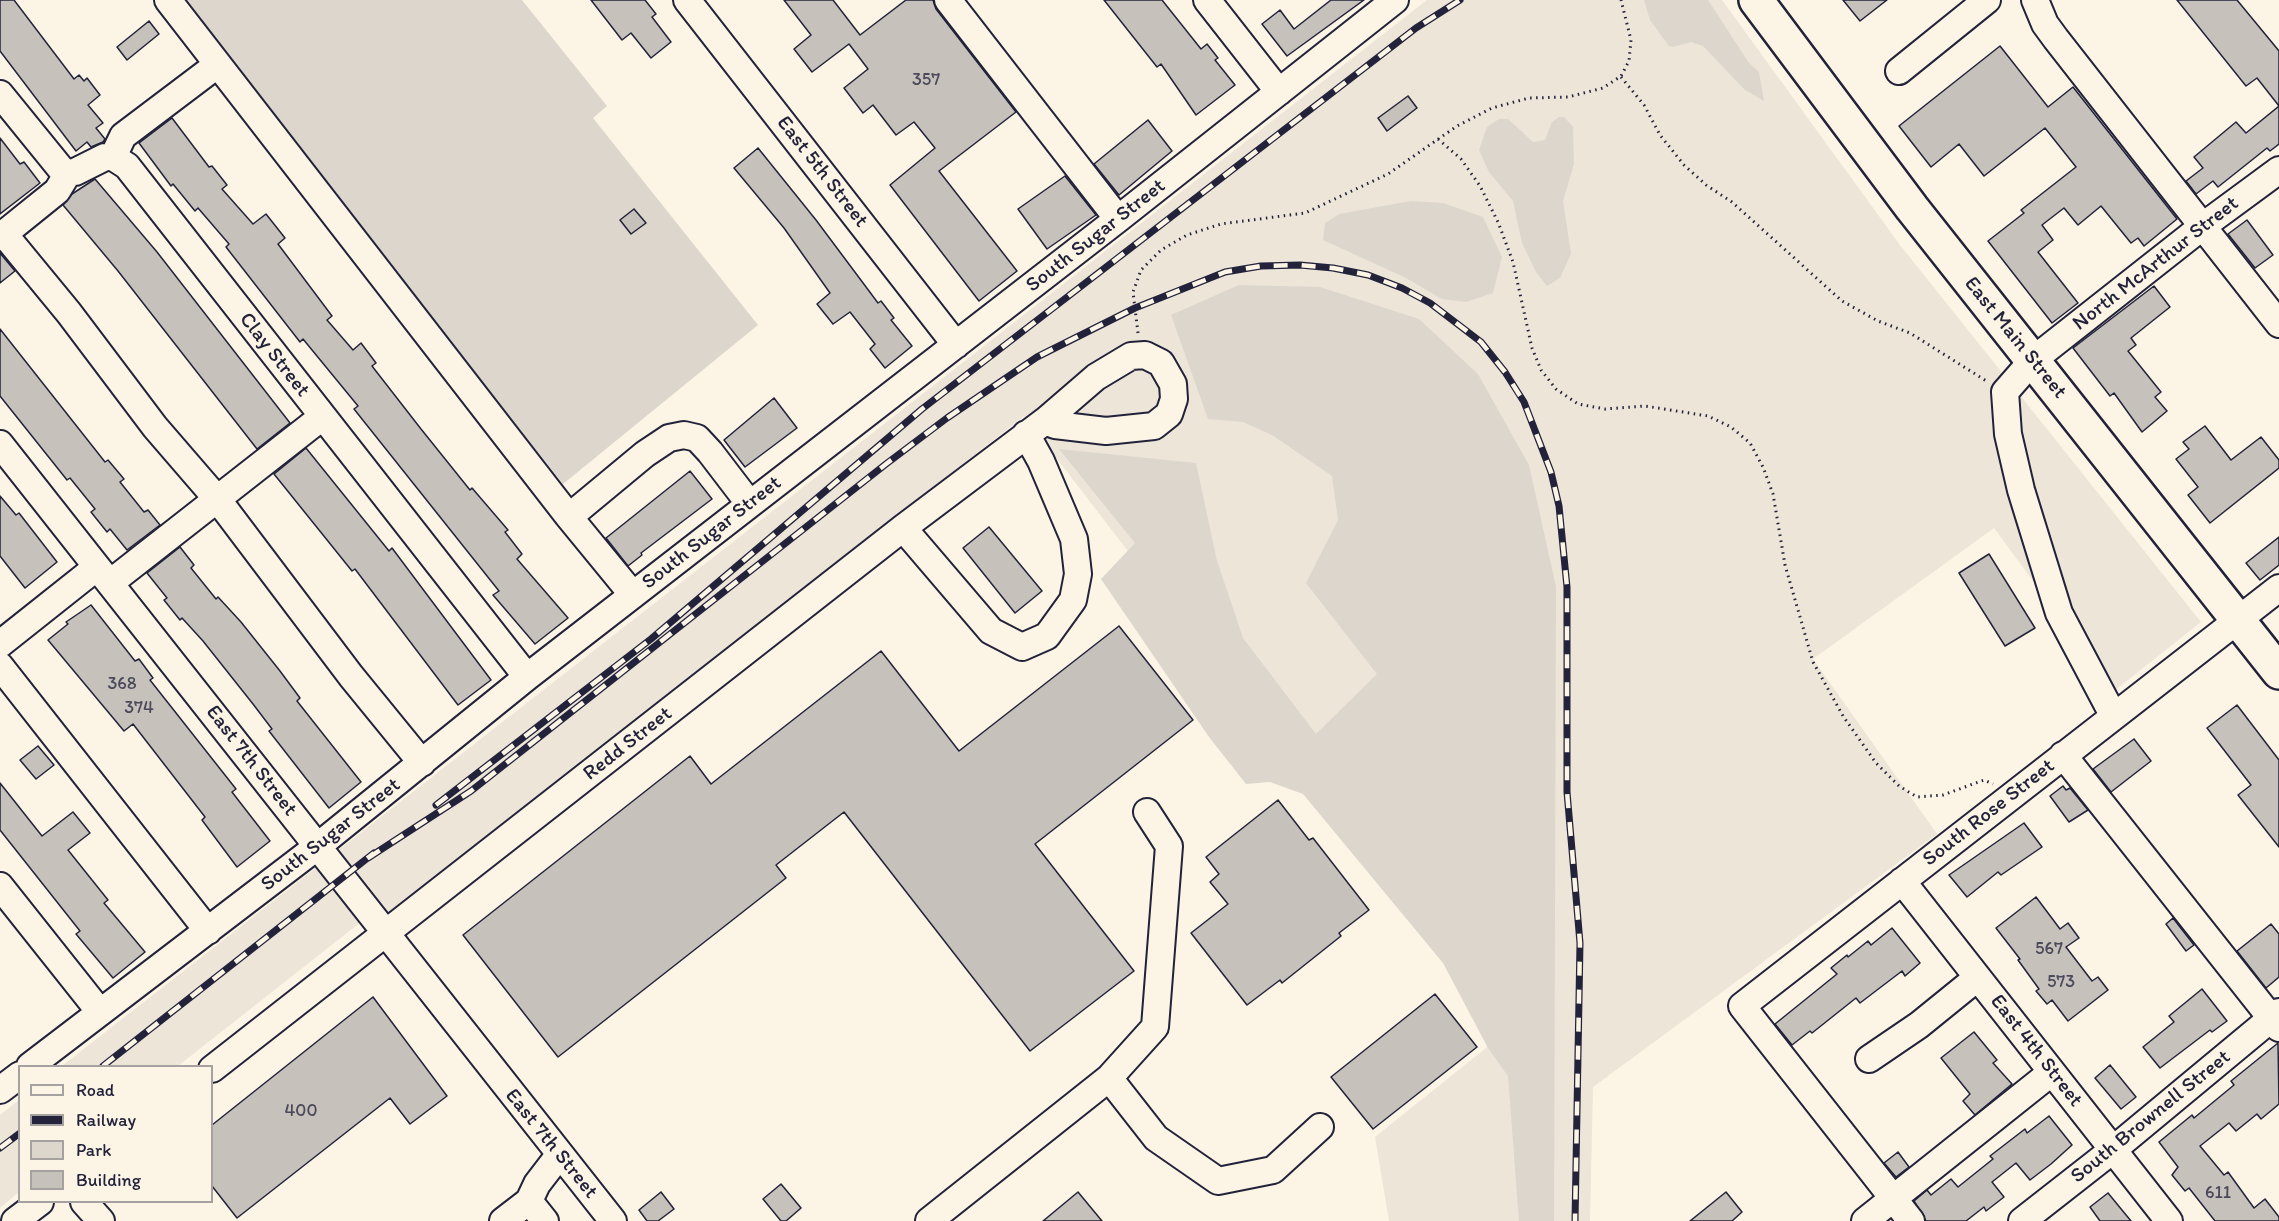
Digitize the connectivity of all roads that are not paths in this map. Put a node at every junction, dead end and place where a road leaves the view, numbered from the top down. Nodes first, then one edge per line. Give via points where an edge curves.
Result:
1 (168, 0) edge
2 (687, 0) edge
3 (948, 0) edge
4 (1207, 0) edge
5 (1395, 0) edge
6 (1756, 0) edge
7 (1987, 0) edge
8 (2035, 0) edge
9 (217, 65) junction
10 (1899, 71) dead end
11 (1279, 92) junction
12 (0, 94) edge
13 (113, 157) junction
14 (2279, 170) edge
15 (68, 173) junction
16 (1118, 219) junction
17 (2203, 226) junction
18 (2, 236) edge
19 (2279, 324) edge
20 (956, 345) junction
21 (2033, 360) junction
22 (322, 417) junction
23 (1035, 427) junction
24 (0, 444) edge
25 (218, 500) junction
26 (749, 503) junction
27 (569, 517) junction
28 (903, 528) junction
29 (104, 575) junction
30 (2279, 588) edge
31 (633, 595) junction
32 (2238, 621) junction
33 (0, 644) edge
34 (0, 666) edge
35 (2279, 672) edge
36 (527, 677) junction
37 (2113, 715) junction
38 (2063, 755) junction
39 (422, 763) junction
40 (1147, 812) dead end
41 (318, 846) junction
42 (1902, 882) junction
43 (0, 886) edge
44 (208, 931) junction
45 (387, 932) junction
46 (1977, 978) junction
47 (100, 1012) junction
48 (2276, 1019) edge
49 (1869, 1059) dead end
50 (31, 1065) edge
51 (213, 1067) edge
52 (2052, 1072) junction
53 (18, 1076) edge
54 (1109, 1078) junction
55 (0, 1089) edge
56 (1320, 1127) dead end
57 (2114, 1149) junction
58 (560, 1154) junction
59 (1894, 1199) junction
60 (529, 1201) junction
61 (39, 1203) edge
62 (85, 1203) edge
63 (15, 1221) edge
64 (101, 1221) edge
65 (503, 1221) edge
66 (545, 1221) edge
67 (613, 1221) edge
68 (928, 1221) edge
69 (1865, 1221) edge
70 (1911, 1221) edge
71 (2022, 1221) edge
72 (2169, 1221) edge

1 - 9 street
2 - 20 street, East 5th Street
3 - 16 street
4 - 11 street
5 - 11 street, South Sugar Street
6 - 21 main road, East Main Street via 1912,208
7 - 10 street
8 - 17 street via 2055,39
9 - 13 street via 123,136
9 - 27 street
11 - 16 street, South Sugar Street
12 - 15 street via 54,164
13 - 15 street
13 - 22 street, Clay Street via 127,166
14 - 17 street, North McArthur Street
15 - 18 street via 57,191
16 - 20 street, South Sugar Street
17 - 19 street
17 - 21 street, North McArthur Street
18 - 25 street via 69,313 155,427
20 - 26 street, South Sugar Street
21 - 32 main road, East Main Street
21 - 37 street, North McArthur Street via 2005,392 2008,434 2059,613
22 - 25 street
22 - 36 street, Clay Street
23 - 23 street, Redd Street via 1096,377 1131,356 1145,355 1161,363 1173,384 1169,414 1154,426 1106,431 1055,425
23 - 28 street, Redd Street
23 - 28 street via 1041,461 1074,539 1078,574 1073,600 1047,636 1022,647 991,631
24 - 29 street, East 7th Street
25 - 29 street
25 - 39 street
26 - 27 street via 697,438 684,435 669,438 645,454
26 - 31 street, South Sugar Street
27 - 31 street
28 - 45 street, Redd Street
29 - 33 street
29 - 41 street, East 7th Street
30 - 32 street, South Rose Street
31 - 36 street, South Sugar Street
32 - 35 main road, East Main Street
32 - 37 street, South Rose Street
34 - 44 street
36 - 39 street, South Sugar Street
37 - 38 street, South Rose Street
38 - 42 street, South Rose Street
38 - 48 street
39 - 41 street, South Sugar Street
40 - 54 street via 1169,846 1155,1027
41 - 44 street, South Sugar Street
41 - 45 street, East 7th Street
42 - 46 street, East 4th Street
42 - 59 street, South Rose Street via 1742,1006
43 - 47 street
44 - 47 street, South Sugar Street
45 - 51 street, Redd Street
45 - 58 street, East 7th Street
46 - 49 street
46 - 52 street, East 4th Street
47 - 50 street, South Sugar Street
48 - 57 street, South Brownell Street
52 - 57 street, East 4th Street
52 - 59 street
53 - 55 street
54 - 56 street via 1156,1138 1218,1181 1273,1170
54 - 68 street
57 - 71 street, South Brownell Street
57 - 72 street, East 4th Street
58 - 60 street
58 - 67 street, East 7th Street
59 - 69 street
59 - 70 street
60 - 65 street
60 - 66 street
61 - 63 street
62 - 64 street

